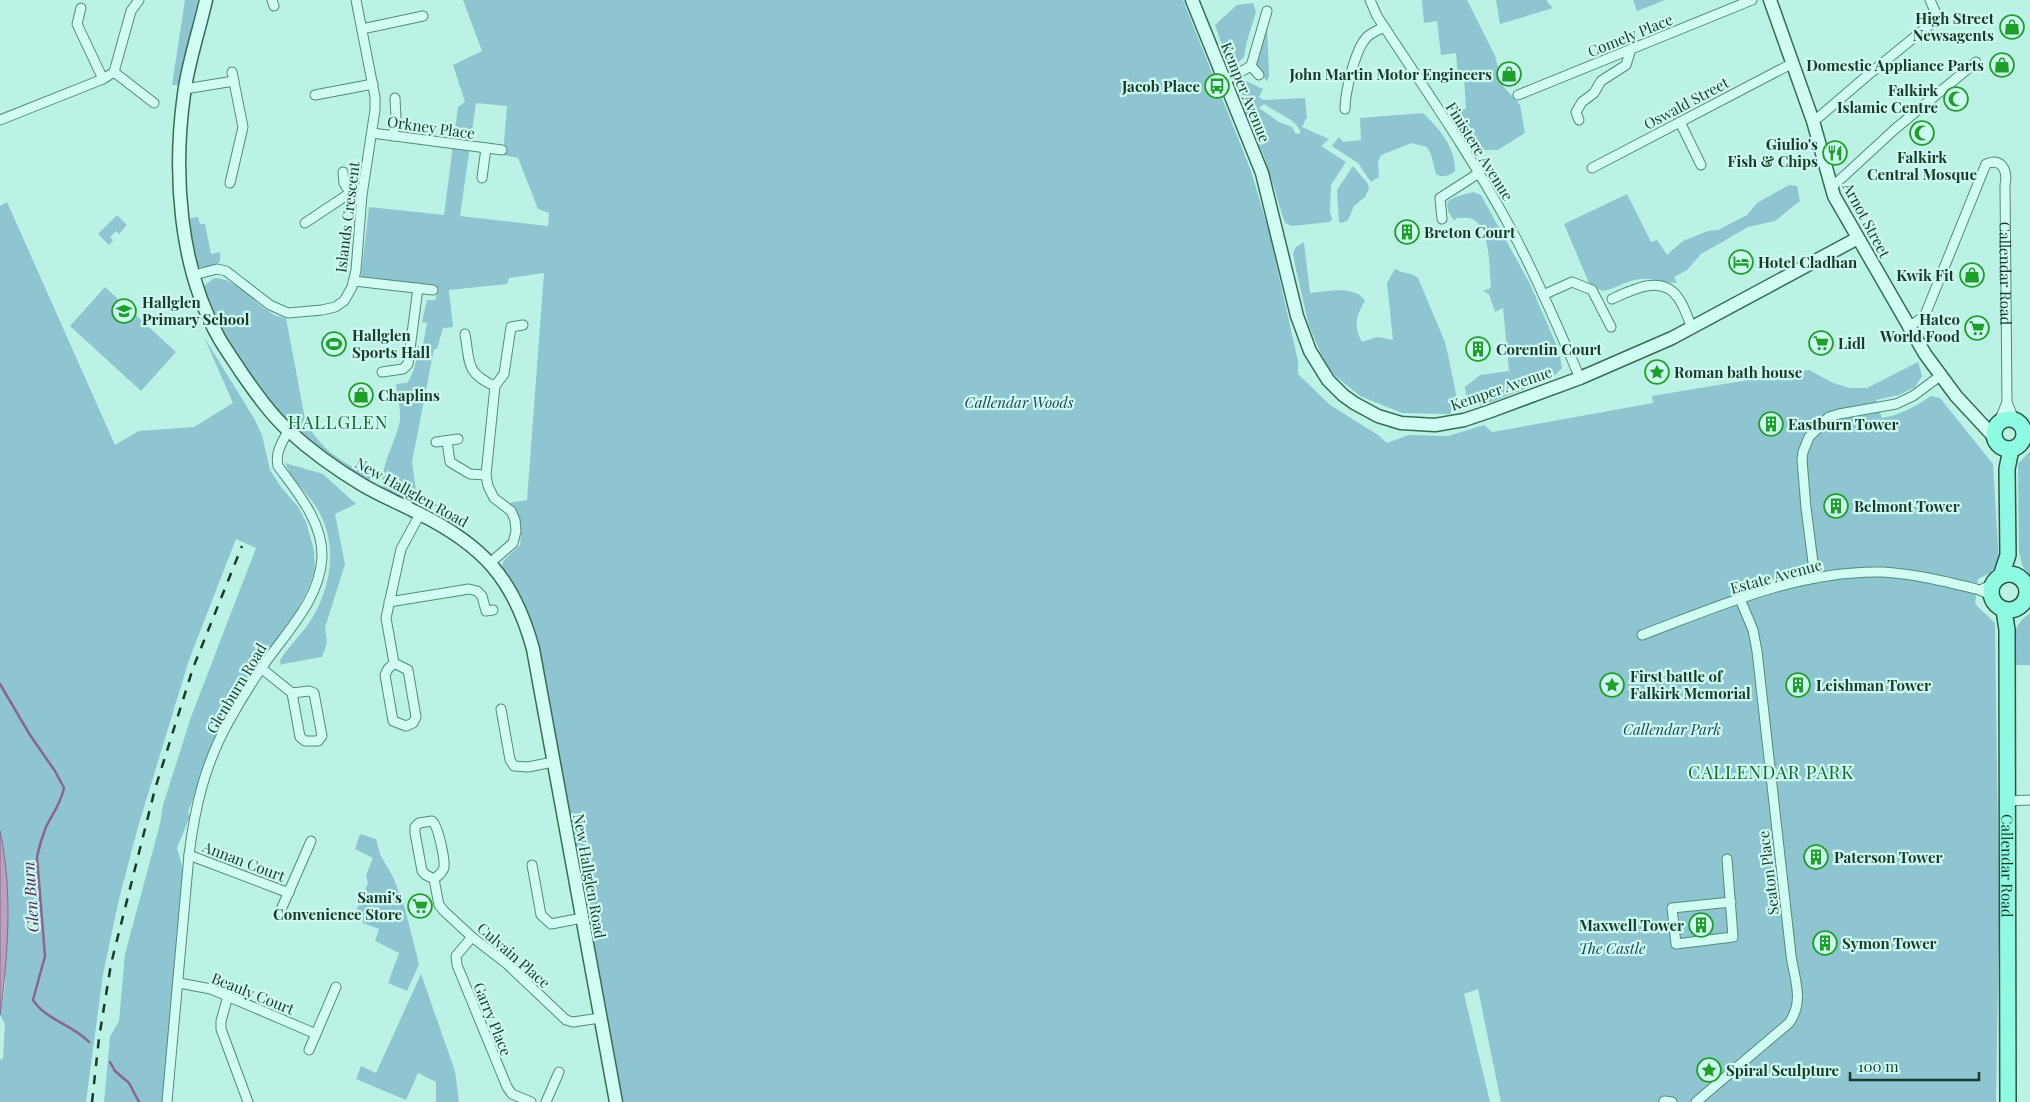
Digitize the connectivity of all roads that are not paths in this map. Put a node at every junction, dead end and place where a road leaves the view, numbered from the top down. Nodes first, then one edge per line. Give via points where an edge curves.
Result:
1 (139, 0) edge
2 (206, 0) edge
3 (356, 0) edge
4 (1192, 0) edge
5 (1370, 0) edge
6 (1752, 0) edge
7 (1770, 0) edge
8 (1930, 0) edge
9 (82, 8) dead end
10 (1267, 11) dead end
11 (423, 16) dead end
12 (1384, 27) junction
13 (362, 29) junction
14 (1631, 49) junction
15 (1976, 62) dead end
16 (1793, 63) junction
17 (1251, 66) junction
18 (114, 72) junction
19 (1258, 75) dead end
20 (103, 79) junction
21 (1224, 81) junction
22 (373, 84) junction
23 (185, 89) junction
24 (315, 95) dead end
25 (1518, 95) dead end
26 (395, 98) dead end
27 (154, 104) dead end
28 (1346, 109) dead end
29 (0, 120) edge
30 (1579, 120) dead end
31 (1812, 120) junction
32 (1680, 122) junction
33 (372, 133) junction
34 (393, 136) junction
35 (486, 148) junction
36 (502, 150) dead end
37 (1701, 164) dead end
38 (1592, 168) dead end
39 (343, 172) dead end
40 (1479, 172) junction
41 (482, 178) dead end
42 (230, 183) dead end
43 (1831, 188) junction
44 (350, 194) junction
45 (362, 195) junction
46 (1442, 219) dead end
47 (305, 223) dead end
48 (1858, 238) junction
49 (194, 275) junction
50 (354, 281) junction
51 (418, 288) junction
52 (433, 290) dead end
53 (1543, 295) junction
54 (1612, 299) dead end
55 (523, 325) dead end
56 (1611, 327) dead end
57 (1692, 328) junction
58 (1908, 328) junction
59 (465, 334) dead end
60 (382, 372) dead end
61 (1940, 376) junction
62 (1580, 378) junction
63 (495, 386) junction
64 (2007, 402) junction
65 (288, 430) junction
66 (2009, 433) edge
67 (458, 439) dead end
68 (447, 440) junction
69 (436, 442) dead end
70 (486, 474) junction
71 (420, 514) junction
72 (2008, 556) junction
73 (490, 563) junction
74 (1815, 578) junction
75 (1992, 587) junction
76 (2021, 596) edge
77 (1740, 599) junction
78 (389, 602) junction
79 (493, 610) dead end
80 (1642, 635) dead end
81 (394, 663) junction
82 (261, 668) junction
83 (292, 693) junction
84 (501, 709) dead end
85 (553, 762) junction
86 (2007, 800) junction
87 (2030, 800) edge
88 (311, 841) dead end
89 (189, 855) junction
90 (1727, 860) dead end
91 (532, 865) dead end
92 (434, 879) junction
93 (289, 892) junction
94 (1731, 902) junction
95 (280, 912) dead end
96 (582, 918) junction
97 (472, 937) junction
98 (179, 983) junction
99 (336, 987) dead end
100 (228, 996) junction
101 (600, 1018) junction
102 (316, 1034) junction
103 (309, 1050) dead end
104 (560, 1072) dead end
105 (167, 1102) edge
106 (248, 1102) edge
107 (531, 1102) edge
108 (546, 1102) edge
109 (616, 1102) edge
110 (1696, 1102) edge
111 (2008, 1102) edge

1 - 18 street via 131,11
2 - 23 street, New Hallglen Road
3 - 13 street, Islands Crescent
4 - 21 street, Kemper Avenue
5 - 12 street, Finistere Avenue
6 - 14 street, Comely Place
7 - 16 street, Arnot Street
8 - 31 street via 1938,18
9 - 20 street via 77,24
10 - 17 street
11 - 13 street
12 - 28 street via 1367,37 1360,46 1345,95
12 - 40 street, Finistere Avenue
13 - 22 street, Islands Crescent
14 - 25 street, Comely Place
14 - 30 street via 1626,65 1601,81 1594,93 1582,102 1576,112
15 - 43 street via 1896,128
16 - 31 street, Arnot Street
16 - 32 street, Oswald Street
17 - 19 street
17 - 21 street
18 - 20 street
18 - 27 street
20 - 29 street
21 - 62 street, Kemper Avenue via 1262,173 1306,343 1316,364 1343,395 1367,411 1389,420 1435,425 1478,416
22 - 24 street
22 - 33 street, Islands Crescent via 375,110
23 - 42 street via 233,76 243,127
23 - 49 street, New Hallglen Road via 179,187
26 - 34 street
31 - 43 street, Arnot Street
32 - 37 street
32 - 38 street, Oswald Street
33 - 34 street, Orkney Place
33 - 45 street, Islands Crescent
34 - 35 street, Orkney Place
35 - 36 street, Orkney Place
35 - 41 street, Orkney Place
39 - 44 street
40 - 46 street via 1440,198
40 - 53 street, Finistere Avenue
43 - 48 street, Arnot Street
44 - 45 street
44 - 47 street
45 - 50 street, Islands Crescent
48 - 57 street, Kemper Avenue
48 - 58 street, Arnot Street
49 - 50 street, Islands Crescent via 217,269 226,271 270,306 288,313 335,307 344,301
49 - 65 street, New Hallglen Road via 219,337 255,392
50 - 51 street
51 - 52 street
51 - 60 street via 408,364 402,369
53 - 56 street via 1572,282 1592,290
53 - 62 street, Finistere Avenue
54 - 57 street via 1648,284 1670,290 1679,298
55 - 63 street via 511,327 504,374
57 - 62 street, Kemper Avenue
58 - 61 street, Arnot Street
58 - 64 street, Callendar Road via 1925,316 1986,164 2001,164 2006,173
59 - 63 street via 471,368 481,380
61 - 66 street, Arnot Street via 1956,396
61 - 74 street via 1896,404 1829,417 1809,437 1802,460
63 - 70 street
64 - 66 street, Callendar Road
64 - 66 street, Callendar Road
65 - 71 street, New Hallglen Road via 362,485
65 - 82 street, Glenburn Road via 277,454 278,466 309,511 319,532 322,556 319,578 309,601
66 - 72 main road, Callendar Road
67 - 68 street
68 - 69 street
68 - 70 street via 450,462 470,474
70 - 73 street via 494,498 511,511 516,531 513,543
71 - 73 street, New Hallglen Road via 474,547
71 - 78 street via 401,549
72 - 75 main road, Callendar Road
72 - 76 main road, Callendar Road
73 - 85 street, New Hallglen Road via 510,590 525,621
74 - 75 street, Estate Avenue via 1893,573
74 - 77 street, Estate Avenue
75 - 76 main road via 1996,604
75 - 76 main road via 2011,574
76 - 86 main road, Callendar Road via 2007,630
77 - 80 street, Estate Avenue
77 - 110 street, Seaton Place via 1753,630 1757,651 1798,1004 1789,1023
78 - 79 street via 469,589 482,596 486,611
78 - 81 street via 386,618
81 - 81 street via 384,675 393,721 406,726 416,717 410,679 408,670
82 - 83 street
82 - 89 street, Glenburn Road via 228,722 204,776
83 - 83 street via 314,693 322,736 318,741 305,742 300,737
84 - 85 street via 510,760 514,766
85 - 96 street, New Hallglen Road
86 - 87 street
86 - 111 main road, Callendar Road
88 - 93 street, Annan Court
89 - 93 street, Annan Court
89 - 98 street, Glenburn Road
90 - 94 street
91 - 96 street via 541,915 551,924
92 - 92 street, Culvain Place via 444,867 438,828 432,821 419,823 416,833 422,870
92 - 97 street, Culvain Place via 439,905
93 - 95 street, Annan Court
94 - 94 street via 1672,908 1676,944 1733,937
96 - 101 street, New Hallglen Road
97 - 101 street, Culvain Place via 507,964 566,1020
97 - 107 street, Garry Place via 456,956 457,965 507,1087 512,1094
98 - 100 street, Beauly Court
98 - 105 street, Glenburn Road
99 - 102 street
100 - 102 street, Beauly Court
100 - 106 street via 220,1029
101 - 109 street, New Hallglen Road
102 - 103 street
104 - 108 street

